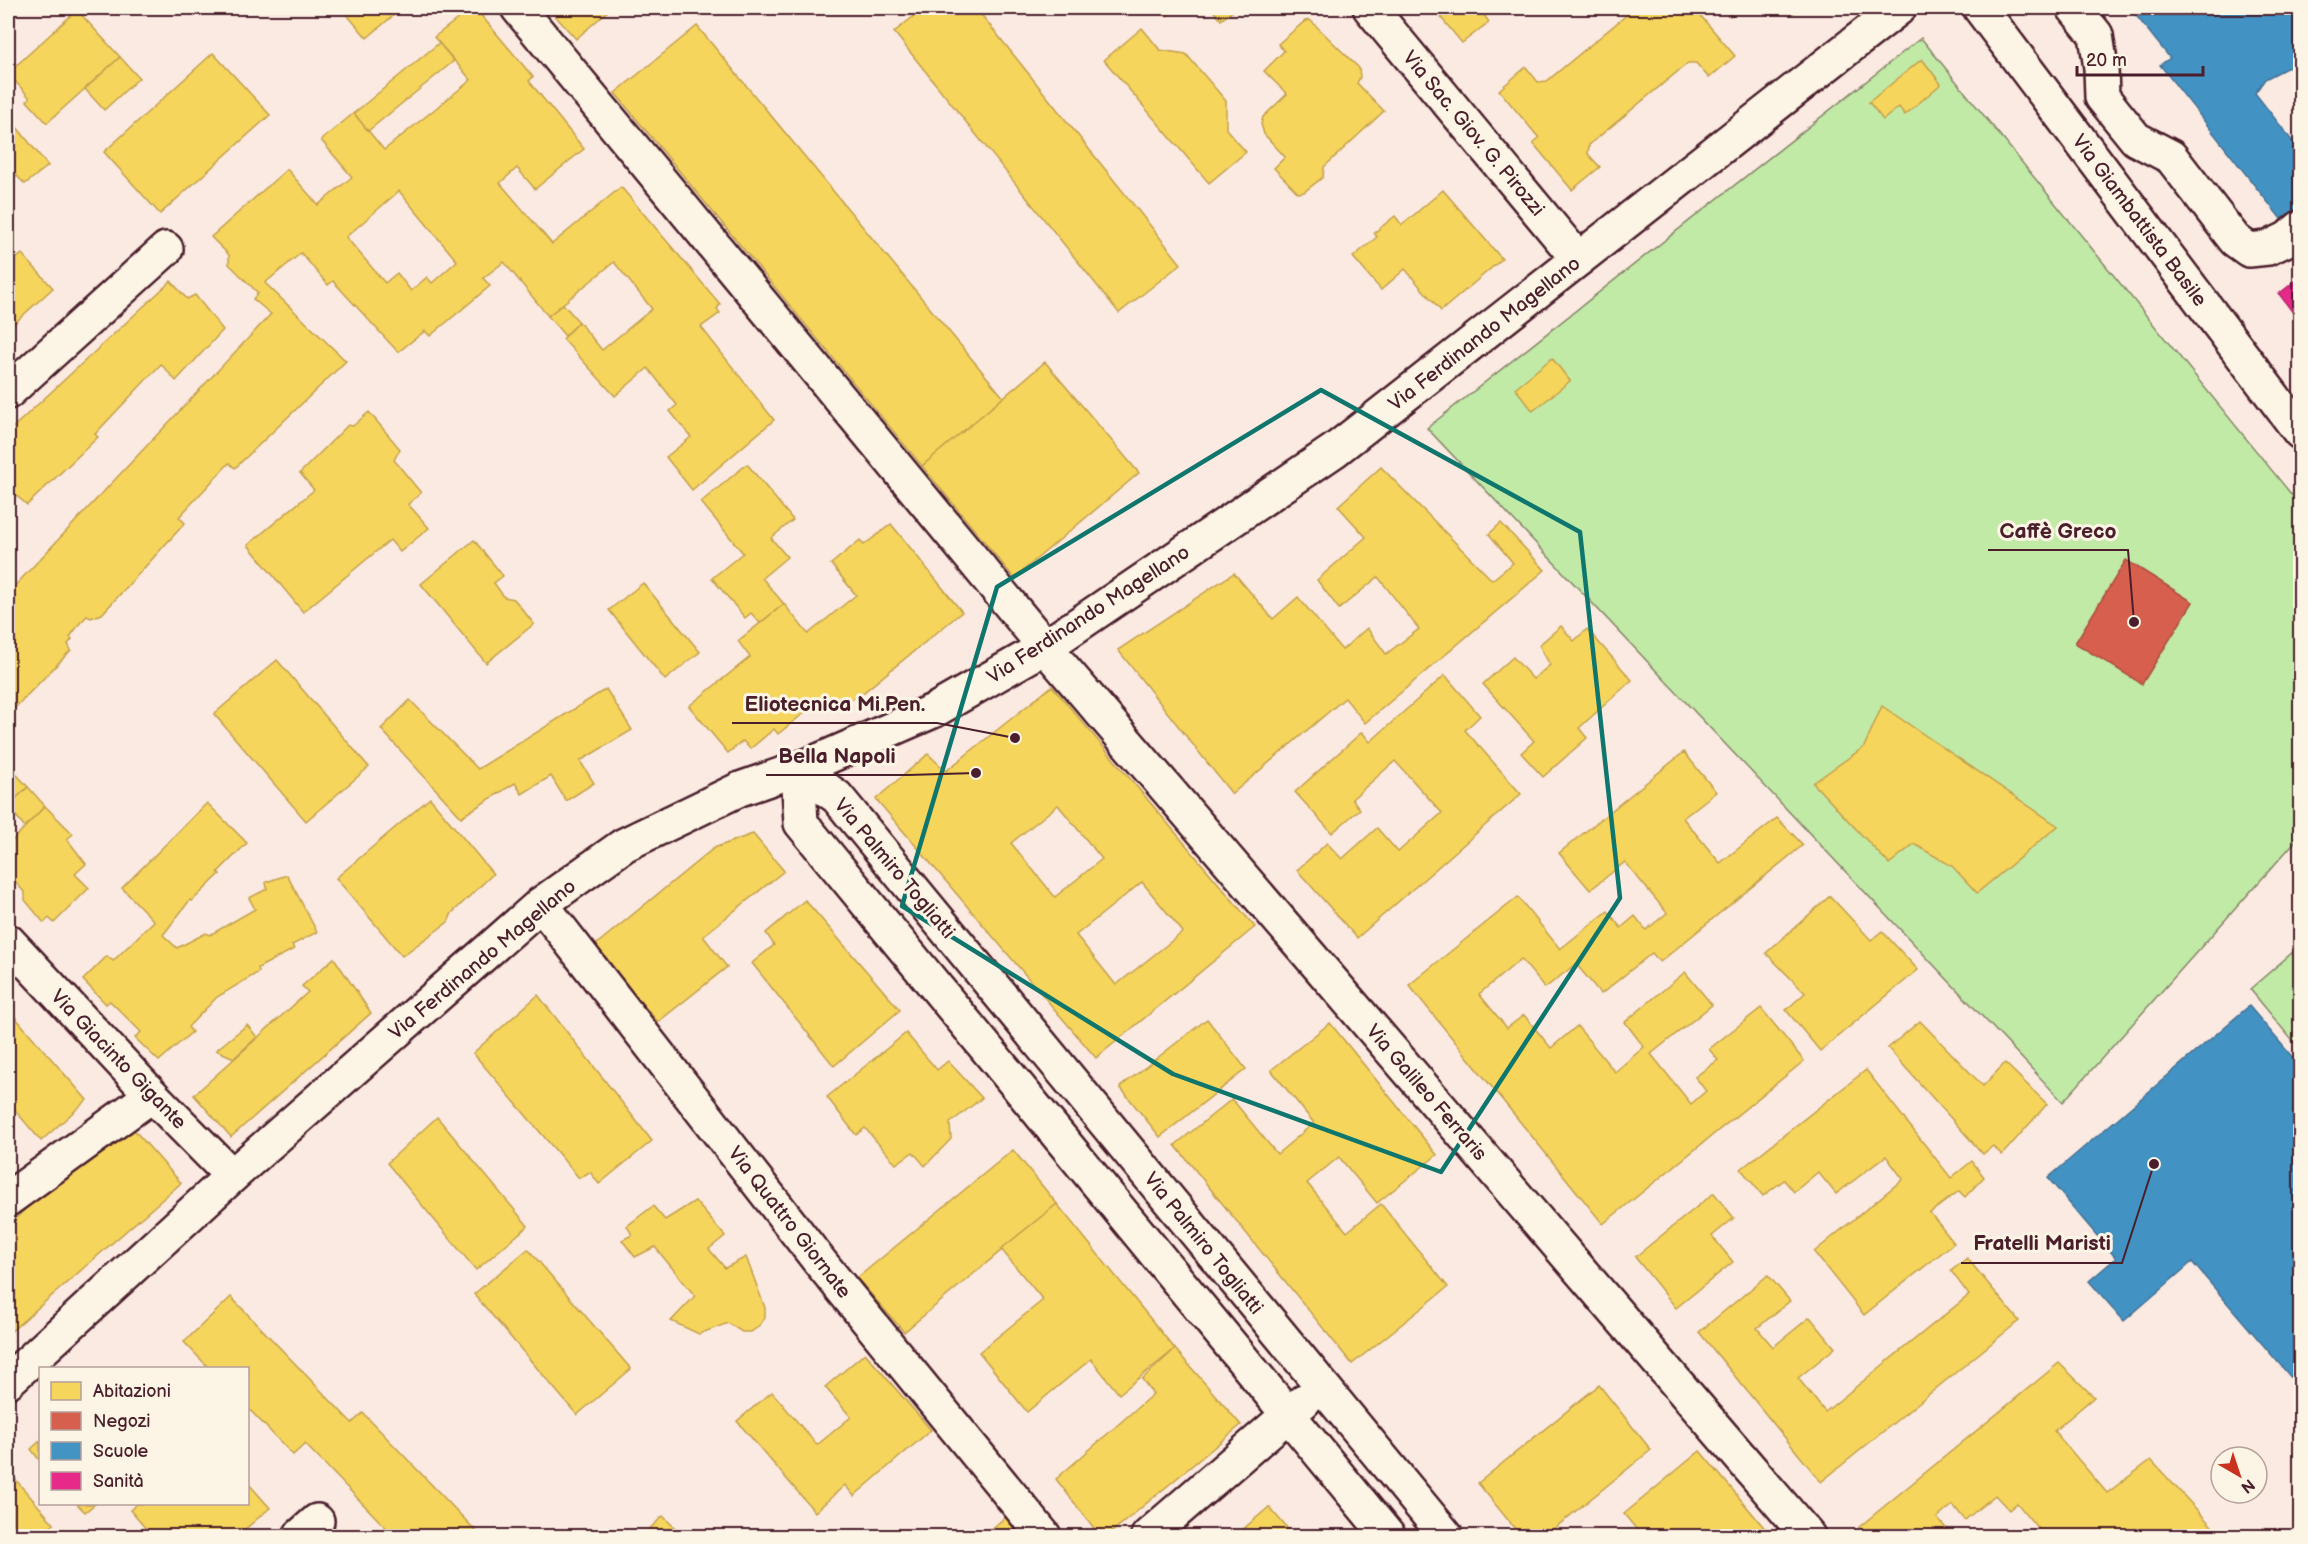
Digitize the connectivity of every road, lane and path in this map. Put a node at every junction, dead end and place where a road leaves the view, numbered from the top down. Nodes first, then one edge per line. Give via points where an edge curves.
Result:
1 (518, 8) edge
2 (1370, 8) edge
3 (1899, 8) edge
4 (1980, 8) edge
5 (2074, 8) edge
6 (2124, 125) junction
7 (2089, 153) junction
8 (2301, 228) edge
9 (166, 249) dead end
10 (1578, 260) junction
11 (8, 392) edge
12 (2301, 432) edge
13 (1045, 647) junction
14 (798, 769) junction
15 (541, 904) junction
16 (8, 941) edge
17 (152, 1095) junction
18 (232, 1176) junction
19 (8, 1199) edge
20 (8, 1381) edge
21 (1322, 1387) junction
22 (1287, 1416) junction
23 (1044, 1536) edge
24 (1148, 1536) edge
25 (1388, 1536) edge
26 (1446, 1536) edge
27 (1808, 1536) edge

1 - 13 street, Via Galileo Ferraris
2 - 10 street, Via Sac. Giov. G. Pirozzi
3 - 10 street, Via Ferdinando Magellano
4 - 7 street, Via Giambattista Basile
5 - 6 street via 2096,35 2102,97
6 - 7 street
6 - 8 street via 2136,139 2171,157 2235,240 2249,250 2268,248
7 - 12 street, Via Giambattista Basile
9 - 11 street
10 - 13 street, Via Ferdinando Magellano via 1335,450
13 - 14 street, Via Ferdinando Magellano via 935,710
13 - 27 street, Via Galileo Ferraris
14 - 15 street, Via Ferdinando Magellano via 740,789 624,846
14 - 21 street, Via Palmiro Togliatti via 837,796
14 - 22 street, Via Palmiro Togliatti via 801,823
15 - 18 street, Via Ferdinando Magellano
15 - 23 street, Via Quattro Giornate via 820,1262
16 - 17 street, Via Giacinto Gigante
17 - 18 street, Via Giacinto Gigante
17 - 19 street
18 - 20 street, Via Ferdinando Magellano
21 - 22 street
21 - 26 street, Via Palmiro Togliatti
22 - 24 street
22 - 25 street, Via Palmiro Togliatti

